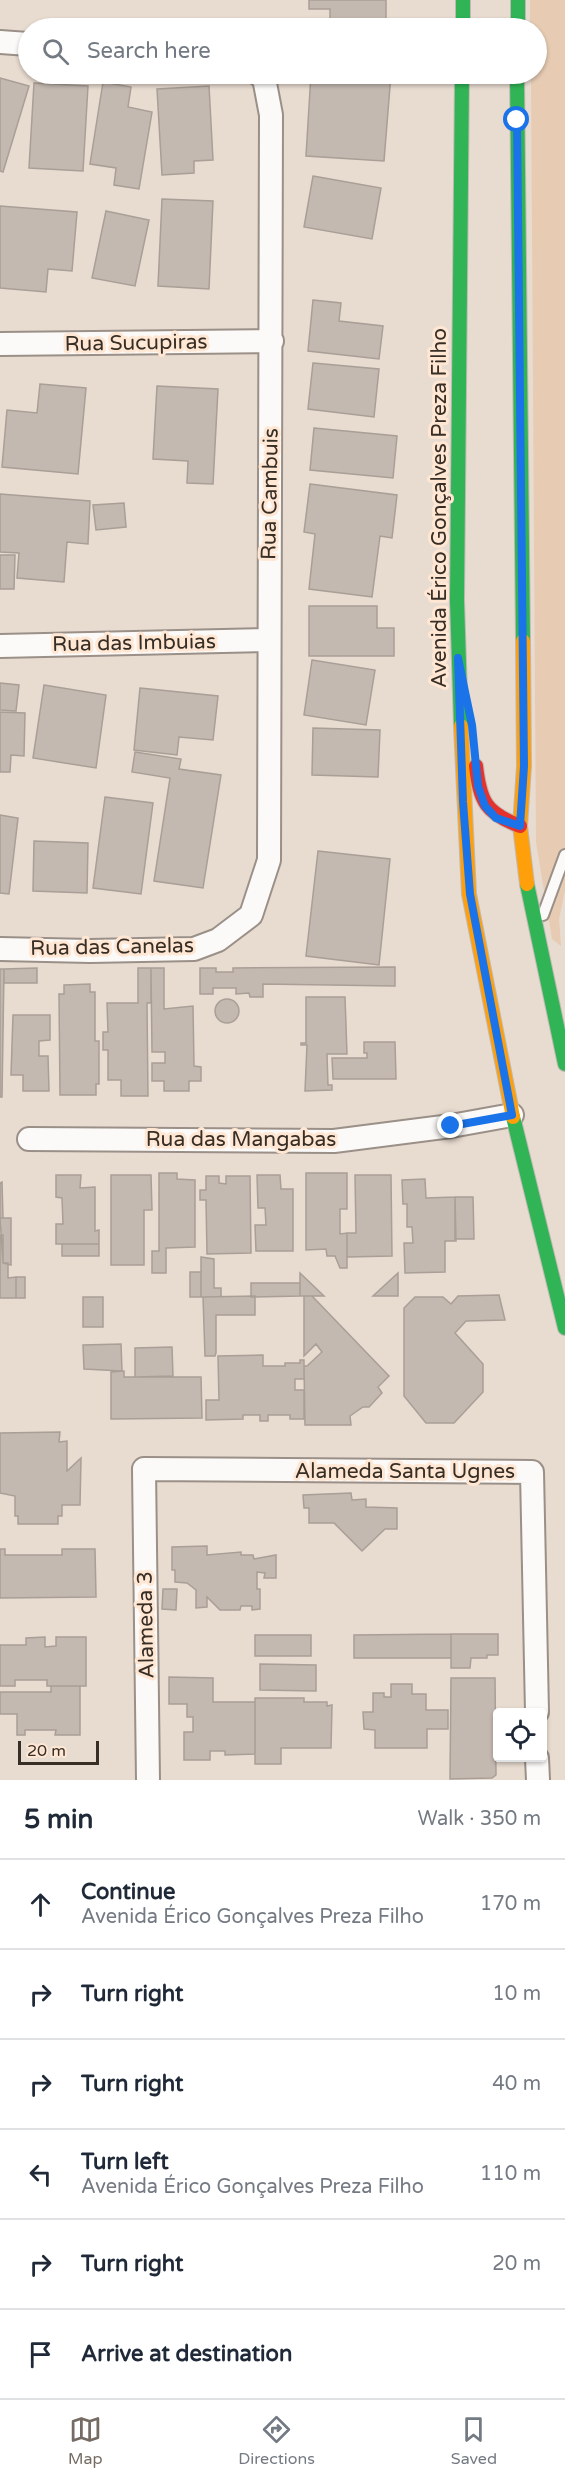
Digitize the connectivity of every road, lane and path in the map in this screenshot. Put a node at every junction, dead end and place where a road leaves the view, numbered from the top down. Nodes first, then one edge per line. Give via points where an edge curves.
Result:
1 (463, 0) edge
2 (518, 0) edge
3 (463, 18) edge
4 (518, 18) edge
5 (0, 42) edge
6 (18, 43) edge
7 (265, 84) edge
8 (462, 84) edge
9 (517, 84) edge
10 (272, 341) junction
11 (0, 344) edge
12 (268, 640) junction
13 (0, 646) edge
14 (458, 658) junction
15 (520, 826) junction
16 (565, 855) edge
17 (251, 915) joint
18 (537, 932) junction
19 (0, 949) edge
20 (565, 1064) edge
21 (512, 1115) junction
22 (29, 1139) dead end
23 (563, 1312) edge
24 (565, 1328) edge
25 (144, 1469) joint
26 (537, 1708) edge
27 (537, 1762) edge
28 (148, 1780) edge
29 (538, 1780) edge

1 - 3 main road
2 - 4 main road
5 - 6 street
7 - 10 street, Rua Cambuis via 271,115
8 - 14 main road, Avenida Érico Gonçalves Preza Filho
9 - 15 main road via 524,766
10 - 11 street, Rua Sucupiras
10 - 12 street, Rua Cambuis
12 - 13 street, Rua das Imbuias
12 - 17 street, Rua Cambuis via 268,860
14 - 15 main road via 472,725 478,786 485,806 496,818
14 - 21 main road, Avenida Érico Gonçalves Preza Filho via 470,894
15 - 18 main road
16 - 18 lane
17 - 19 street, Rua das Canelas via 218,940 194,949
18 - 20 main road
21 - 22 street, Rua das Mangabas via 334,1141
21 - 23 main road, Avenida Érico Gonçalves Preza Filho
23 - 24 main road, Avenida Érico Gonçalves Preza Filho
25 - 26 street, Alameda Santa Ugnes via 532,1472
25 - 28 street, Alameda 3
27 - 29 street

